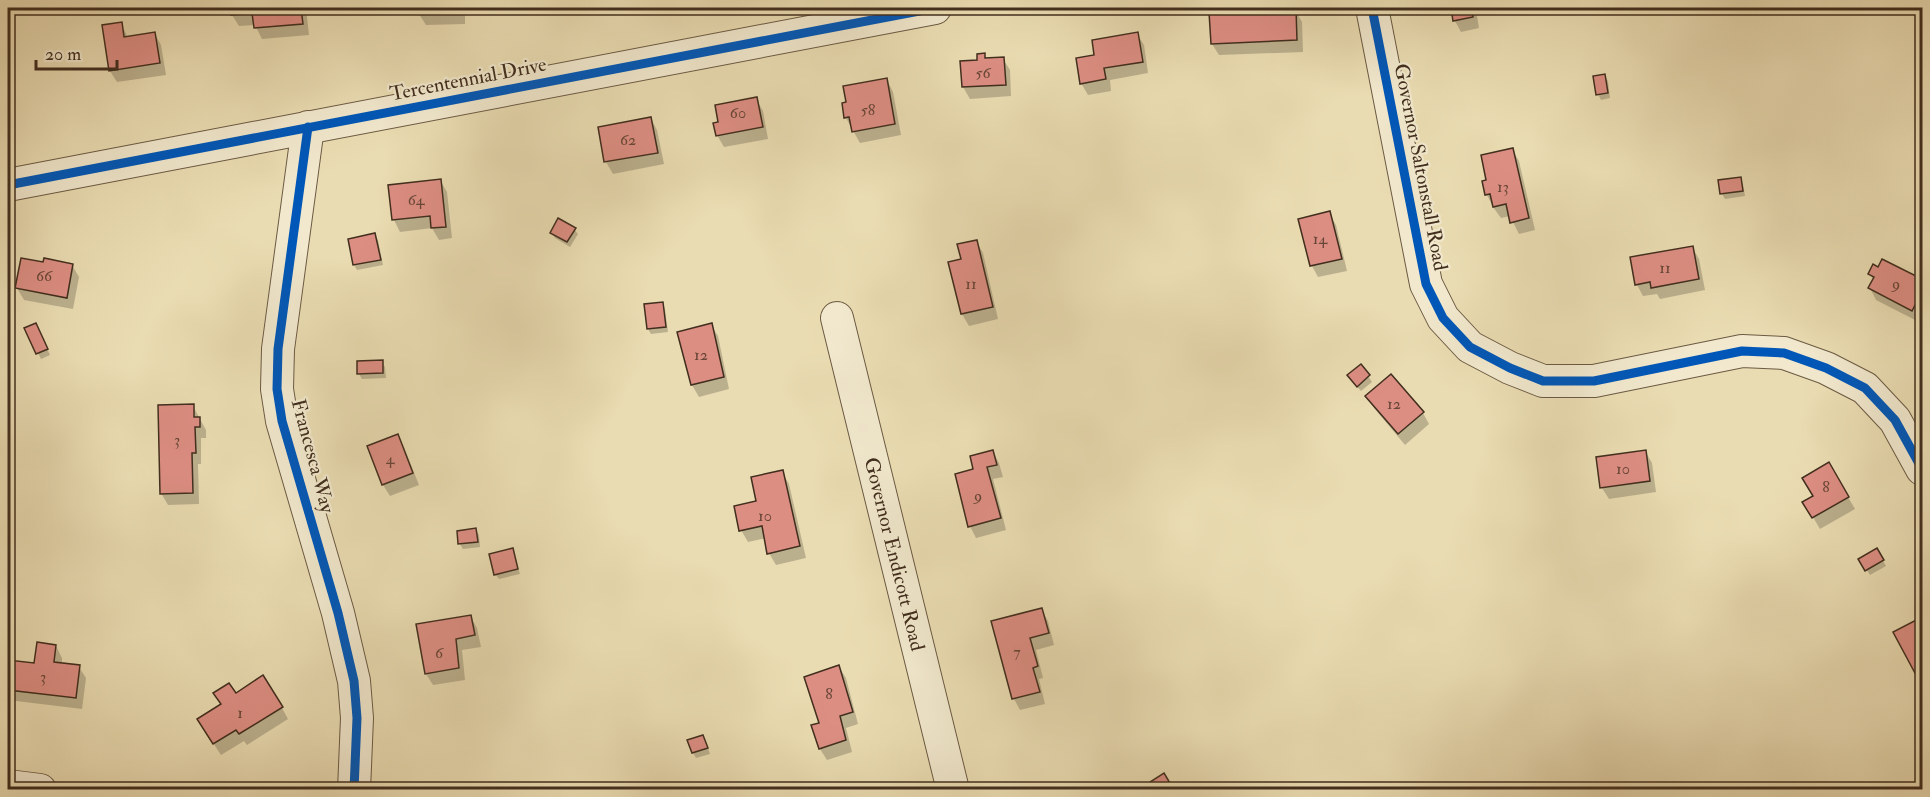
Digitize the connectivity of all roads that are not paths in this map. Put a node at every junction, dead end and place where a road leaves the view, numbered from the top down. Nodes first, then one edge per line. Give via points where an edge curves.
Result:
1 (935, 8) edge
2 (1372, 8) edge
3 (308, 128) junction
4 (8, 185) edge
5 (837, 318) dead end
6 (1923, 469) edge
7 (8, 786) edge
8 (40, 789) edge
9 (354, 789) edge
10 (953, 789) edge

1 - 3 street, Tercentennial Drive
2 - 6 street, Governor Saltonstall Road via 1426,284 1443,318 1470,347 1543,381 1594,381 1742,351 1784,353 1865,388 1895,420
3 - 4 street, Tercentennial Drive
3 - 9 street, Francesca Way via 282,308 278,389 282,420 354,681
5 - 10 street, Governor Endicott Road
7 - 8 street

